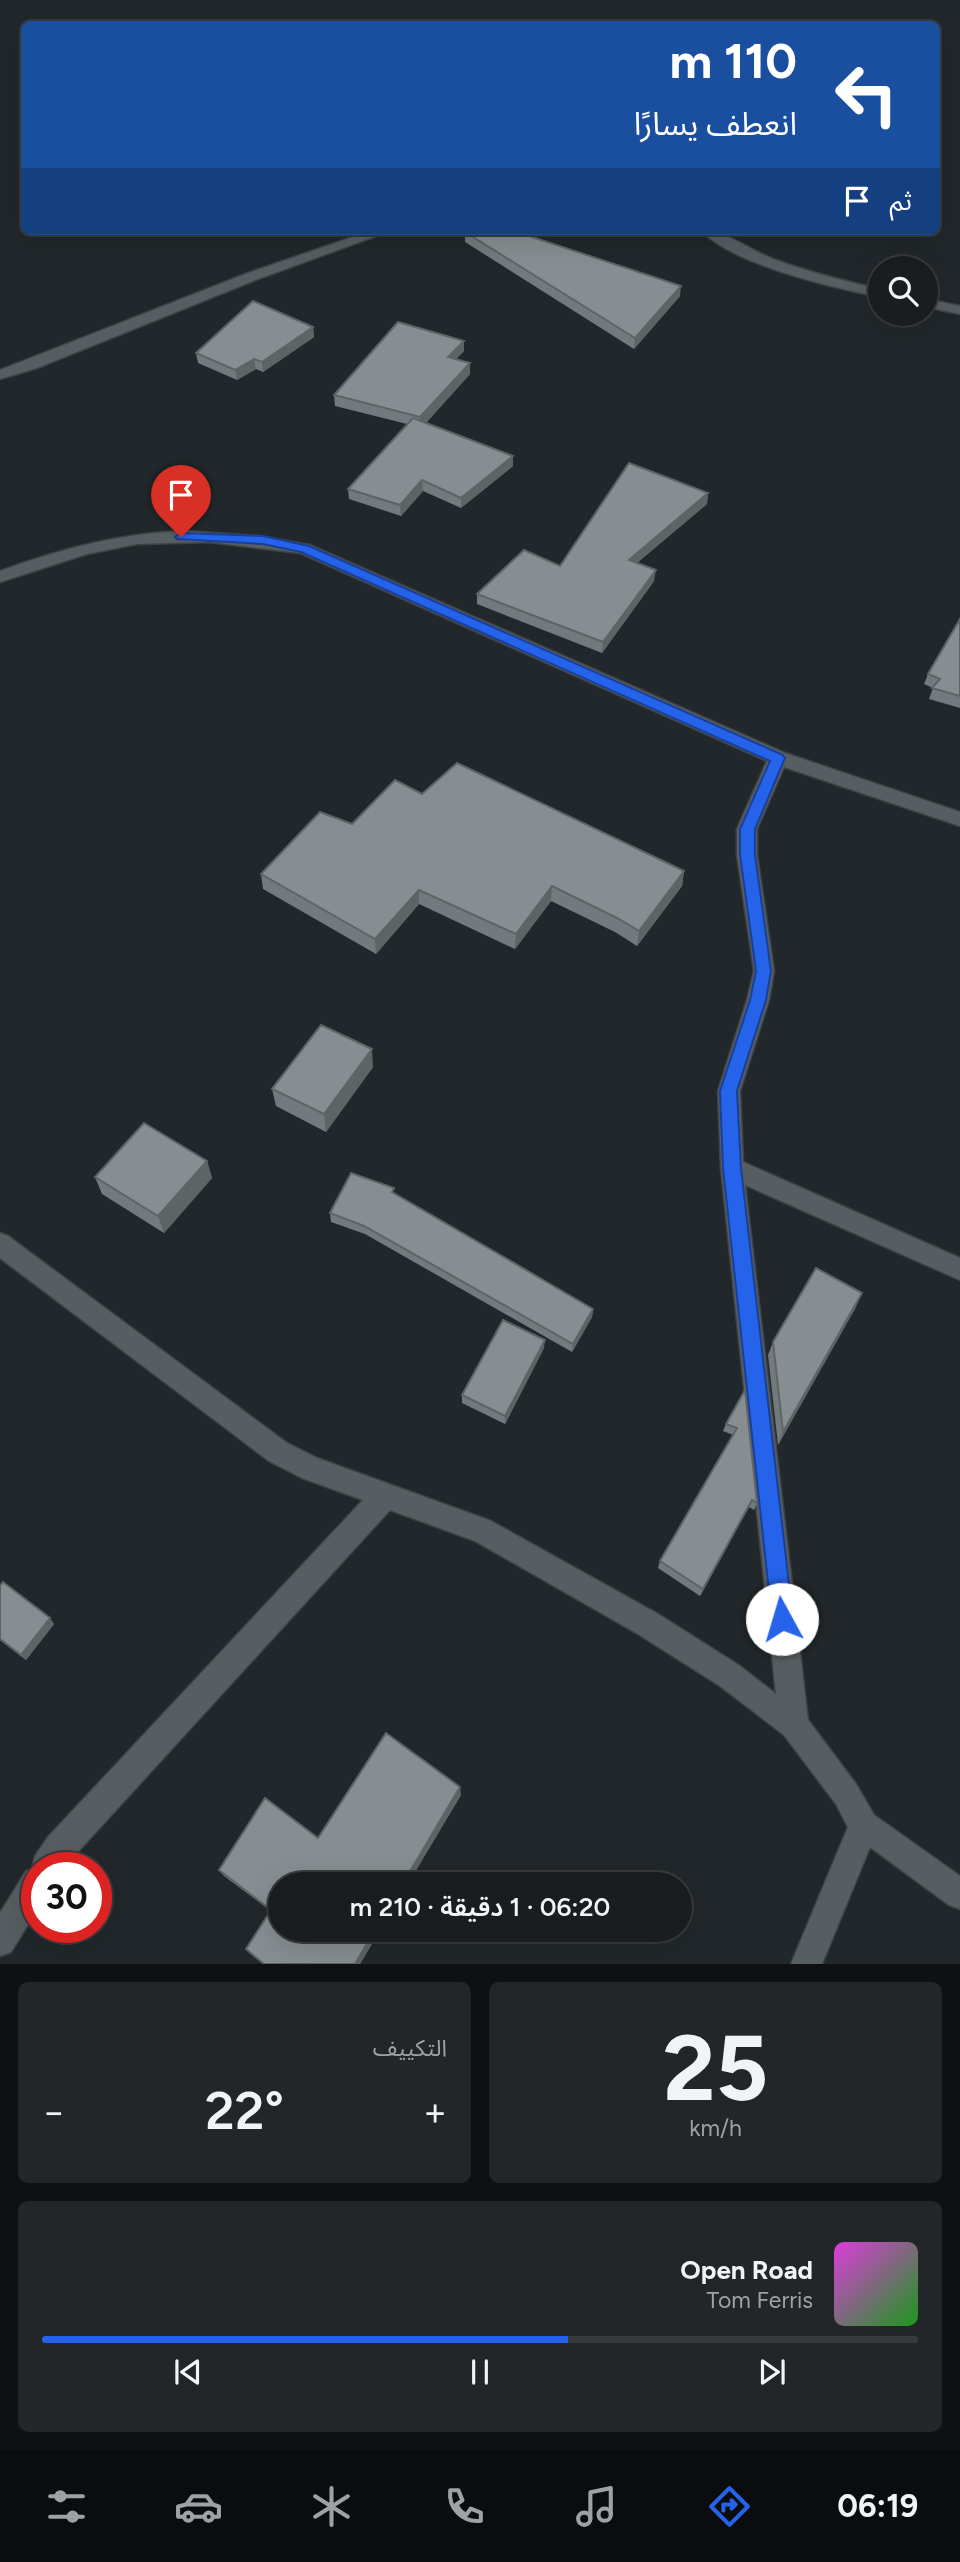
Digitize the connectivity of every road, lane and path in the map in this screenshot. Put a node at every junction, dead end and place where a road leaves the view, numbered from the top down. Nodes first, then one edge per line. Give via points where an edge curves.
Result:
1 (371, 235) edge
2 (715, 235) edge
3 (868, 290) edge
4 (938, 305) edge
5 (960, 310) edge
6 (0, 375) edge
7 (0, 577) edge
8 (778, 758) junction
9 (960, 819) edge
10 (732, 1168) junction
11 (0, 1244) edge
12 (960, 1269) edge
13 (384, 1497) junction
14 (794, 1725) junction
15 (864, 1825) junction
16 (55, 1852) edge
17 (960, 1894) edge
18 (21, 1908) edge
19 (0, 1941) edge
20 (806, 1964) edge

1 - 6 street
2 - 3 street via 752,254
4 - 5 street
7 - 8 street via 113,543 181,537 263,540 304,549
8 - 9 street
8 - 10 street via 747,829 764,971 729,1091
10 - 12 street
10 - 14 street
11 - 13 street via 278,1452
13 - 14 street via 482,1530 648,1624 730,1676
13 - 16 street
14 - 15 street
15 - 17 street
15 - 20 street
18 - 19 street

